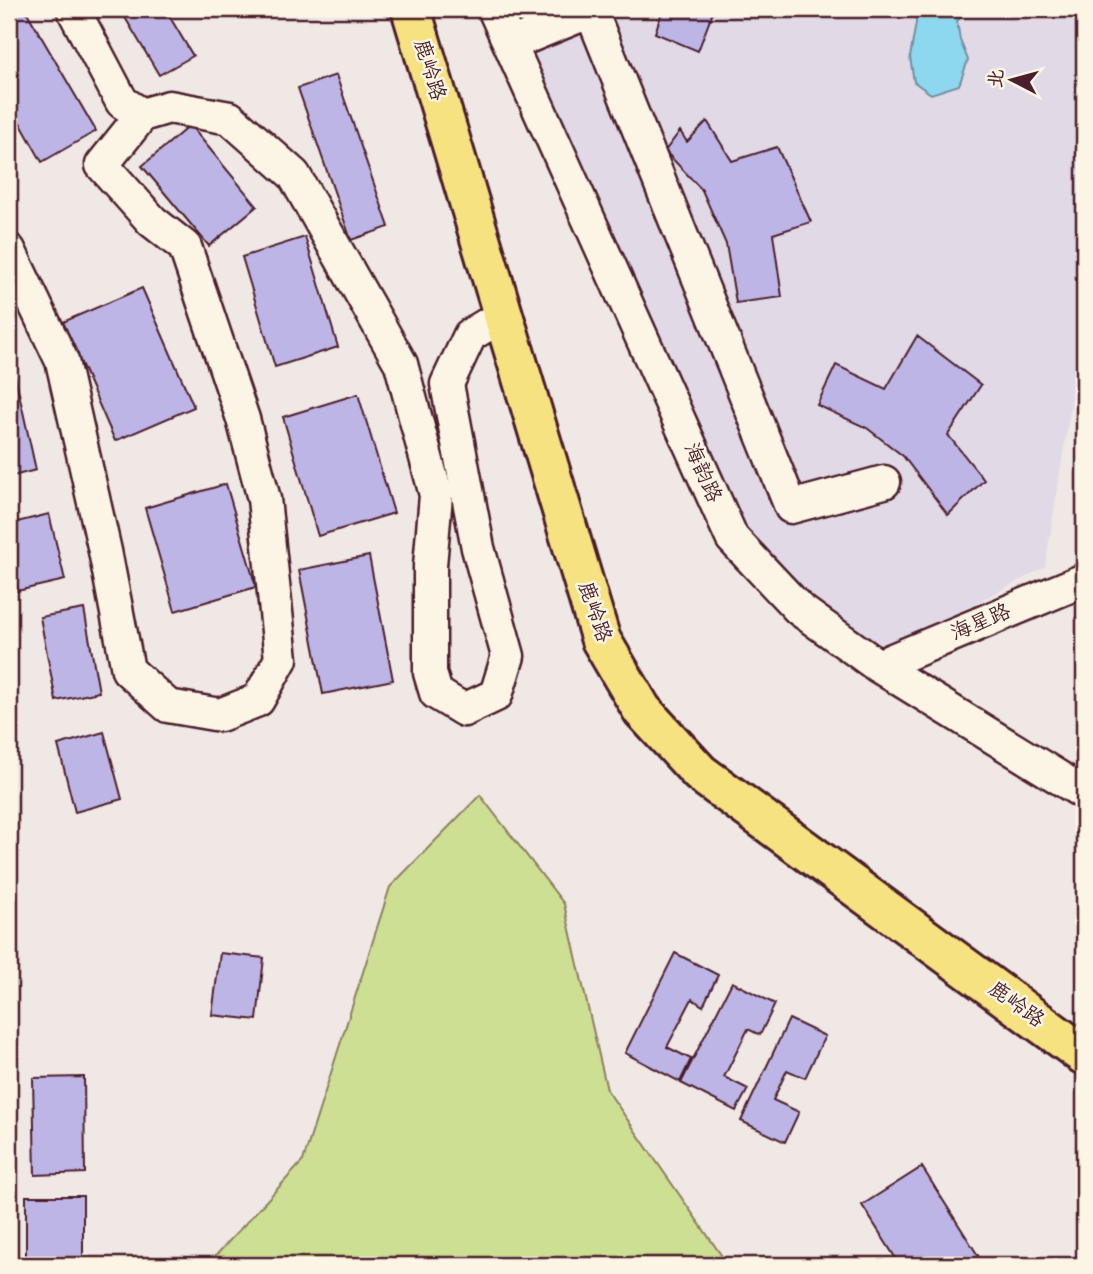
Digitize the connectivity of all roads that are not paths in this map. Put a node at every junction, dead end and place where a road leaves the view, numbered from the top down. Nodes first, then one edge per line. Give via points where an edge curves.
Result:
1 (73, 9) edge
2 (411, 9) edge
3 (494, 9) edge
4 (591, 10) edge
5 (510, 44) junction
6 (142, 115) junction
7 (9, 250) edge
8 (503, 314) junction
9 (884, 482) dead end
10 (1084, 580) edge
11 (878, 666) junction
12 (1084, 793) edge
13 (1084, 1055) edge

1 - 6 street via 122,102
2 - 8 main road, 鹿岭路
3 - 5 street, 海韵路
4 - 5 street
4 - 9 street via 790,507
5 - 11 street, 海韵路 via 732,538 799,609
6 - 7 street via 102,165 152,221 185,247 243,419 264,499 281,659 258,700 220,715 168,706 128,670 62,360
6 - 8 street via 169,107 230,118 294,175 401,364 436,495 430,566 430,673 436,693 464,710 496,695 508,656 478,548 447,384 470,335
8 - 13 main road, 鹿岭路 via 601,640 642,710 700,773
10 - 11 street, 海星路
11 - 12 street, 海韵路

